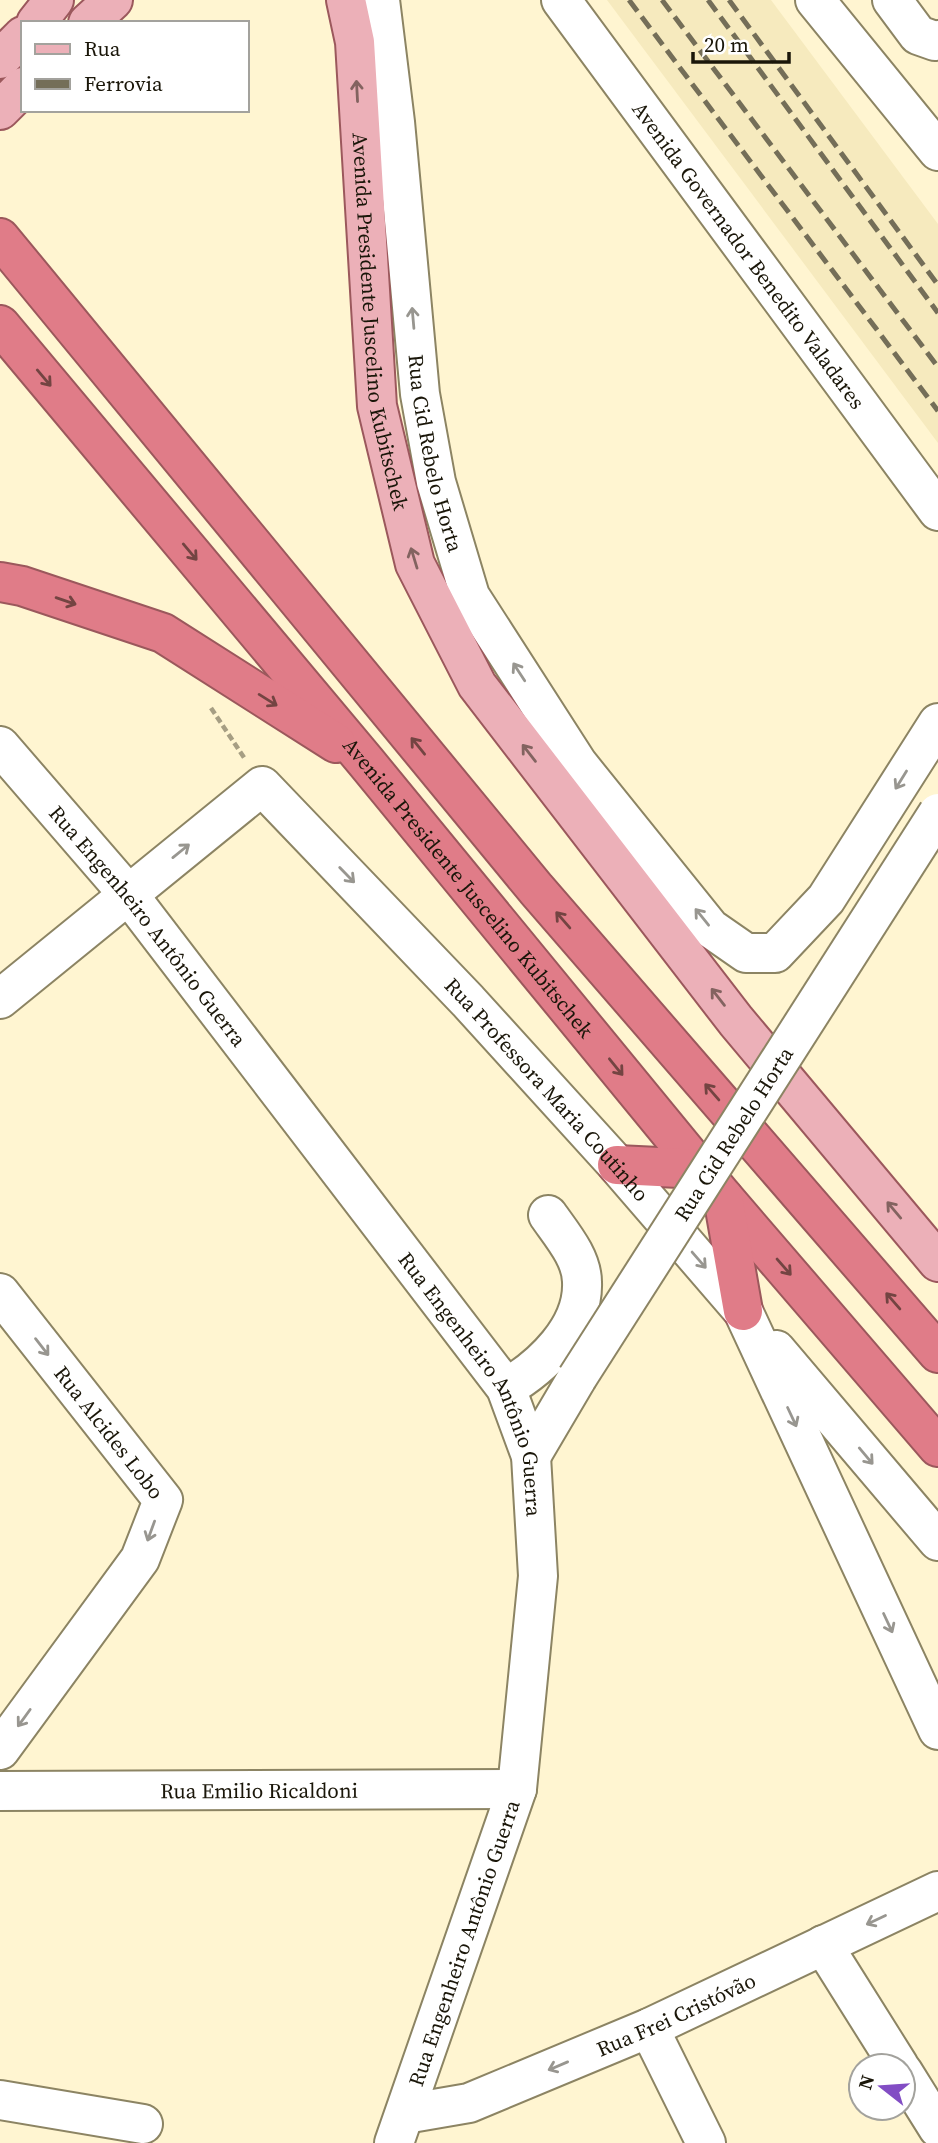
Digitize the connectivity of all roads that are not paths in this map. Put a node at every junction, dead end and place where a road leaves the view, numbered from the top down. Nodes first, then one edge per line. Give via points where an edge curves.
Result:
1 (113, 0) edge
2 (346, 0) edge
3 (561, 0) edge
4 (815, 0) edge
5 (892, 0) edge
6 (385, 9) edge
7 (90, 21) edge
8 (21, 37) edge
9 (938, 40) edge
10 (0, 59) edge
11 (21, 89) edge
12 (0, 110) edge
13 (395, 122) junction
14 (938, 151) edge
15 (363, 205) junction
16 (0, 238) edge
17 (0, 325) edge
18 (938, 511) edge
19 (0, 582) edge
20 (938, 723) edge
21 (0, 746) edge
22 (366, 762) junction
23 (571, 807) junction
24 (938, 813) edge
25 (629, 827) junction
26 (128, 894) junction
27 (0, 999) edge
28 (617, 1166) junction
29 (712, 1183) junction
30 (548, 1215) dead end
31 (938, 1262) edge
32 (0, 1293) edge
33 (743, 1311) junction
34 (938, 1353) edge
35 (506, 1388) junction
36 (938, 1447) edge
37 (531, 1456) junction
38 (938, 1541) edge
39 (938, 1730) edge
40 (0, 1750) edge
41 (517, 1789) junction
42 (0, 1791) edge
43 (938, 1891) edge
44 (823, 1945) junction
45 (649, 2028) junction
46 (890, 2052) edge
47 (917, 2094) edge
48 (0, 2100) edge
49 (143, 2124) dead end
50 (938, 2128) edge
51 (399, 2129) edge
52 (706, 2143) edge

1 - 7 main road
15 -> 2 main road, Avenida Presidente Juscelino Kubitschek via 355,42
3 - 18 street, Avenida Governador Benedito Valadares
4 - 14 street
5 - 9 street via 918,35
6 - 13 street, Rua Cid Rebelo Horta
8 - 10 main road
11 - 12 main road
13 - 15 street
25 -> 13 street, Rua Cid Rebelo Horta via 578,764 470,596 436,482 420,394
23 -> 15 main road, Avenida Presidente Juscelino Kubitschek via 477,685 415,565 377,406
34 -> 16 highway via 536,889
17 -> 22 highway, Avenida Presidente Juscelino Kubitschek
19 -> 22 highway via 163,633
20 -> 25 street, Rua Cid Rebelo Horta via 826,899 775,953 746,953 710,928
21 - 26 street, Rua Engenheiro Antônio Guerra
22 -> 29 highway, Avenida Presidente Juscelino Kubitschek
23 - 25 street
31 -> 23 main road, Avenida Presidente Juscelino Kubitschek via 736,1021
24 - 37 street, Rua Cid Rebelo Horta, bridge
26 - 27 street
26 -> 28 street, Rua Professora Maria Coutinho via 262,786 468,1000
26 - 35 street, Rua Engenheiro Antônio Guerra
28 - 29 highway
28 -> 33 street, Rua Professora Maria Coutinho
29 - 33 highway
29 -> 36 highway, Avenida Presidente Juscelino Kubitschek
30 - 35 street via 576,1259 582,1282 577,1313 553,1351
32 -> 40 street, Rua Alcides Lobo via 163,1500 141,1559
33 -> 38 street
33 -> 39 street, Rua Professora Maria Coutinho
35 - 37 street, Rua Engenheiro Antônio Guerra
37 - 41 street, Rua Engenheiro Antônio Guerra via 538,1576
41 - 42 street, Rua Emilio Ricaldoni
41 - 51 street, Rua Engenheiro Antônio Guerra
43 -> 44 street, Rua Frei Cristóvão
44 - 45 street, Rua Frei Cristóvão
44 - 46 street
45 -> 51 street, Rua Frei Cristóvão
45 - 52 street
47 - 50 street
48 - 49 street

